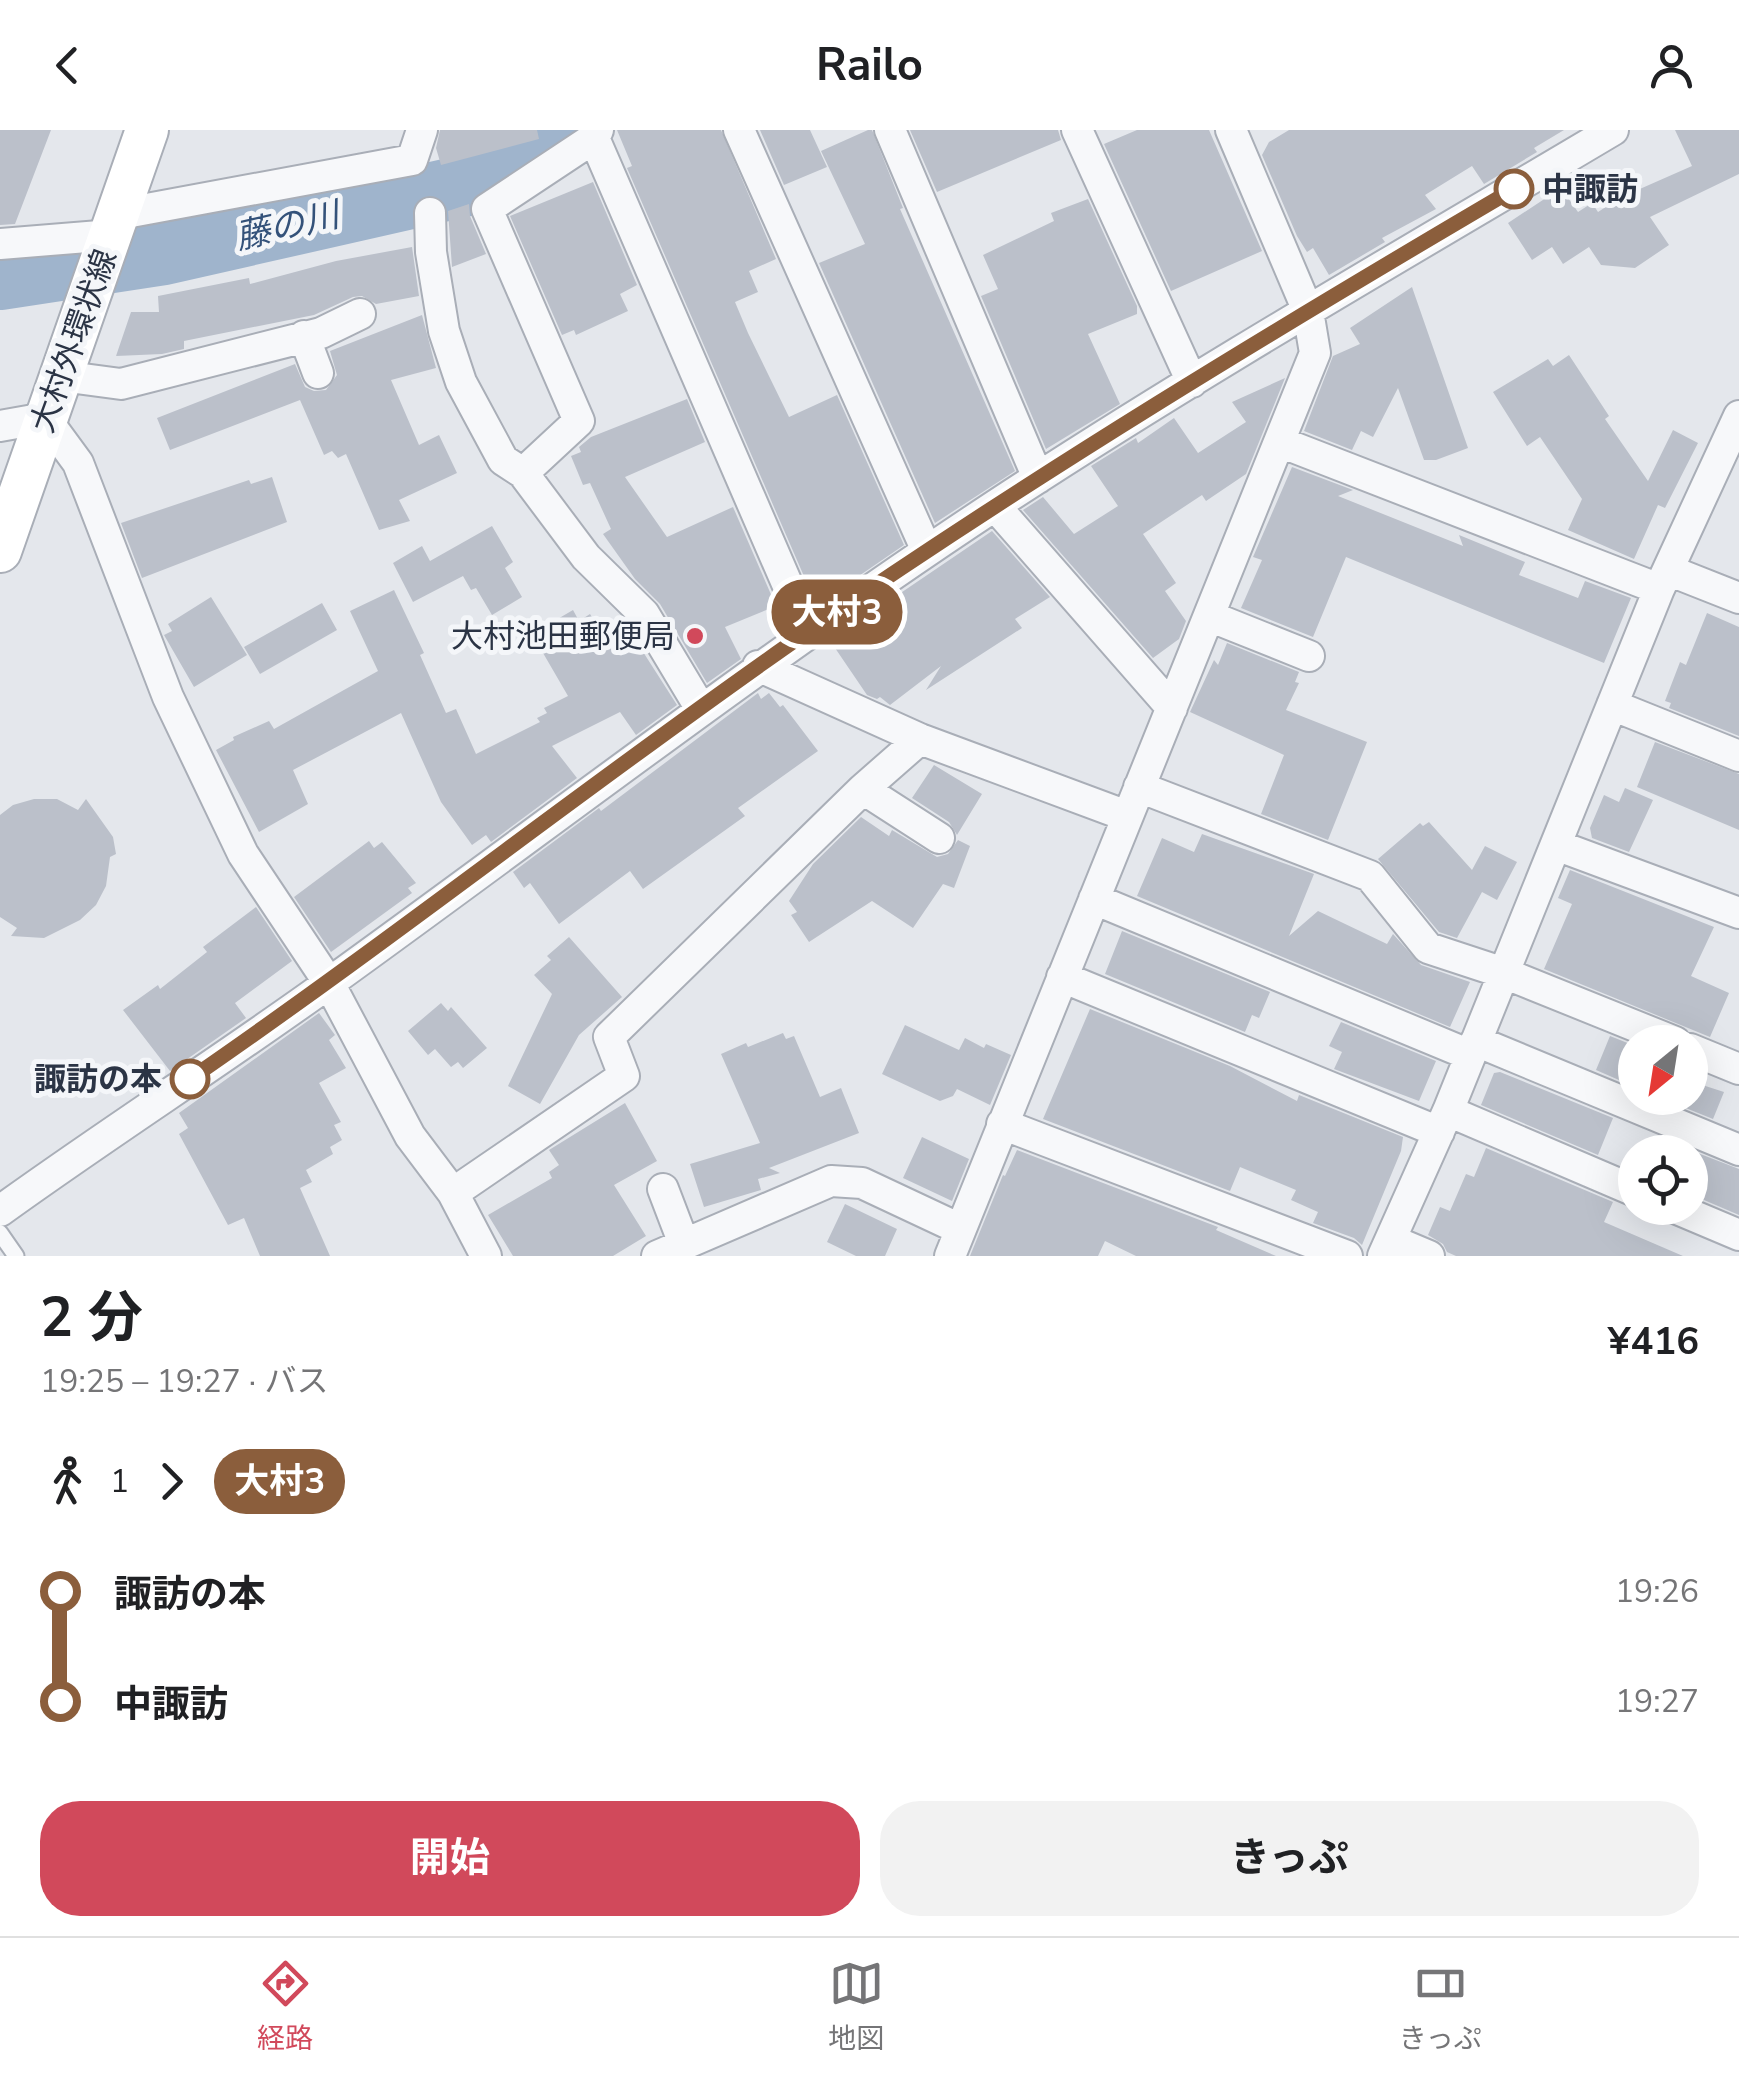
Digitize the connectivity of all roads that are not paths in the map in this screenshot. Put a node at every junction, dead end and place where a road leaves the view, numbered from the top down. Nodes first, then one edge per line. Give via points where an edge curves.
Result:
1 (147, 130) edge
2 (422, 130) edge
3 (739, 130) edge
4 (890, 130) edge
5 (1077, 130) edge
6 (1231, 130) edge
7 (1613, 130) edge
8 (596, 134) edge
9 (430, 213) dead end
10 (114, 229) junction
11 (0, 244) edge
12 (1308, 310) junction
13 (360, 314) dead end
14 (304, 336) junction
15 (67, 360) junction
16 (318, 372) dead end
17 (1192, 382) junction
18 (45, 418) junction
19 (0, 426) edge
20 (1736, 428) edge
21 (1280, 442) junction
22 (523, 472) junction
23 (1038, 478) junction
24 (996, 506) junction
25 (0, 551) edge
26 (927, 551) junction
27 (1664, 580) junction
28 (1739, 598) edge
29 (1209, 616) junction
30 (808, 632) junction
31 (1309, 656) dead end
32 (758, 666) junction
33 (1612, 705) junction
34 (1172, 708) junction
35 (701, 709) junction
36 (920, 739) junction
37 (1739, 756) edge
38 (1140, 787) junction
39 (862, 789) junction
40 (1127, 816) junction
41 (938, 838) dead end
42 (1556, 845) junction
43 (1094, 899) junction
44 (1739, 913) edge
45 (1504, 972) junction
46 (1062, 978) junction
47 (328, 983) junction
48 (1633, 1025) edge
49 (1473, 1048) junction
50 (1708, 1055) edge
51 (1739, 1068) edge
52 (1443, 1122) junction
53 (1002, 1124) junction
54 (1739, 1150) edge
55 (1618, 1184) edge
56 (662, 1189) dead end
57 (452, 1193) junction
58 (2, 1213) edge
59 (1708, 1221) edge
60 (1739, 1234) edge
61 (955, 1242) edge
62 (1387, 1248) edge
63 (671, 1250) edge
64 (16, 1256) edge
65 (486, 1256) edge
66 (1346, 1256) edge
67 (1429, 1256) edge

1 - 10 main road, 大村外環状線
2 - 10 street via 412,160
3 - 26 street
4 - 23 street
5 - 17 street
6 - 12 street
7 - 12 street
8 - 22 street via 487,209 579,421
8 - 30 street
9 - 22 street via 444,332 460,382 504,460
10 - 11 street
10 - 15 main road, 大村外環状線
12 - 17 street
12 - 21 street via 1314,354
13 - 14 street
14 - 15 street via 121,384
14 - 16 street
15 - 18 main road, 大村外環状線
17 - 23 street
18 - 19 street
18 - 25 main road, 大村外環状線
18 - 47 street via 78,463 168,697 243,854
20 - 27 street
21 - 27 street
21 - 29 street
22 - 35 street via 586,556 644,614
23 - 24 street
24 - 26 street
24 - 34 street
26 - 30 street
27 - 28 street
27 - 33 street
29 - 31 street
29 - 34 street
30 - 32 street
32 - 35 street
32 - 36 street
33 - 37 street
33 - 42 street
34 - 38 street
35 - 47 street
36 - 39 street
36 - 40 street
38 - 40 street
38 - 45 street via 1370,876 1428,948
39 - 41 street
39 - 57 street via 609,1037 624,1076
40 - 43 street
42 - 44 street
42 - 45 street
43 - 46 street
43 - 49 street
45 - 48 street
45 - 49 street
46 - 52 street
46 - 53 street
47 - 57 street via 410,1136
47 - 58 street
49 - 52 street
49 - 54 street
50 - 51 street
52 - 55 street
52 - 62 street
53 - 61 street
53 - 66 street
56 - 63 street
57 - 65 street
58 - 64 lane
59 - 60 street
61 - 63 street via 862,1182 831,1181
62 - 67 street

